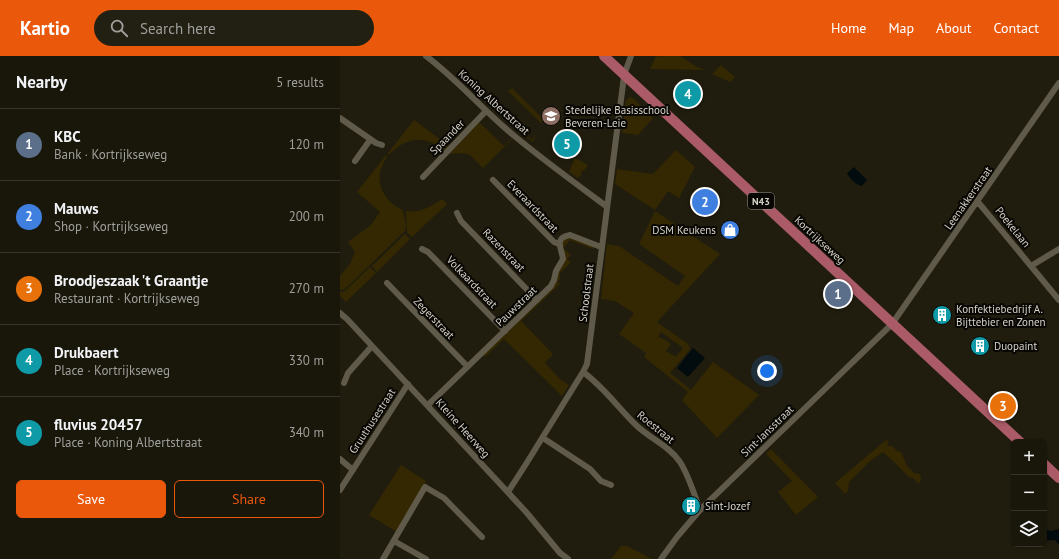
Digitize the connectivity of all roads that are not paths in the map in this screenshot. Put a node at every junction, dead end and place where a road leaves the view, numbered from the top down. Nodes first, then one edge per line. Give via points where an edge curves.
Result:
1 (426, 56) edge
2 (604, 56) edge
3 (631, 56) edge
4 (624, 75) junction
5 (1059, 83) edge
6 (486, 111) junction
7 (340, 118) edge
8 (370, 140) junction
9 (382, 145) dead end
10 (355, 161) dead end
11 (423, 177) dead end
12 (493, 180) dead end
13 (978, 202) junction
14 (606, 206) junction
15 (458, 214) dead end
16 (559, 244) junction
17 (601, 247) junction
18 (422, 249) dead end
19 (1059, 249) edge
20 (1031, 266) junction
21 (387, 283) dead end
22 (537, 300) junction
23 (1059, 300) edge
24 (340, 313) edge
25 (892, 324) junction
26 (505, 331) junction
27 (372, 346) junction
28 (467, 366) junction
29 (583, 372) junction
30 (344, 383) dead end
31 (408, 384) junction
32 (428, 405) junction
33 (543, 438) junction
34 (1017, 439) edge
35 (340, 459) edge
36 (1047, 467) edge
37 (352, 470) junction
38 (1059, 478) edge
39 (611, 485) dead end
40 (340, 490) edge
41 (508, 492) junction
42 (700, 510) junction
43 (482, 537) dead end
44 (394, 541) junction
45 (384, 559) edge
46 (426, 559) edge
47 (568, 559) edge
48 (661, 559) edge

1 - 6 street, Koning Albertstraat via 458,82
2 - 4 main road, Kortrijkseweg / N43
3 - 4 street, Schoolstraat
4 - 14 street, Schoolstraat
4 - 25 main road, Kortrijkseweg / N43
5 - 13 street, Leenakkerstraat
6 - 11 street, Spaander
6 - 14 street, Koning Albertstraat
7 - 8 street
8 - 9 street
8 - 10 street
12 - 16 street, Everaardstraat via 554,242
13 - 20 street, Poekelaan
13 - 25 street, Leenakkerstraat
14 - 17 street, Schoolstraat
15 - 22 street, Razenstraat via 461,221
16 - 17 street via 570,235
16 - 22 street, Pauwstraat via 563,256 561,264 552,284
17 - 29 street, Schoolstraat via 588,355
18 - 26 street, Volkaardstraat via 428,252
19 - 20 street
20 - 23 street, Poekelaan
21 - 28 street, Zegerstraat
22 - 26 street, Pauwstraat
24 - 27 street, Kleine Heerweg
25 - 34 main road, Kortrijkseweg / N43
25 - 42 street, Sint-Jansstraat
26 - 28 street, Pauwstraat
27 - 30 street via 348,373
27 - 31 street, Kleine Heerweg
28 - 32 street, Pauwstraat
29 - 33 street, Schoolstraat
29 - 42 street, Roestraat via 594,379 636,425 679,461
31 - 32 street, Kleine Heerweg
31 - 37 street, Gruuthusestraat
32 - 41 street, Kleine Heerweg
33 - 39 street via 590,469 601,481
33 - 41 street, Schoolstraat
35 - 37 street
36 - 38 main road
37 - 40 street, Gruuthusestraat
41 - 47 street, Kleine Heerweg
42 - 48 street, Sint-Jansstraat
43 - 44 street via 444,498 424,487
44 - 45 street
44 - 46 street

